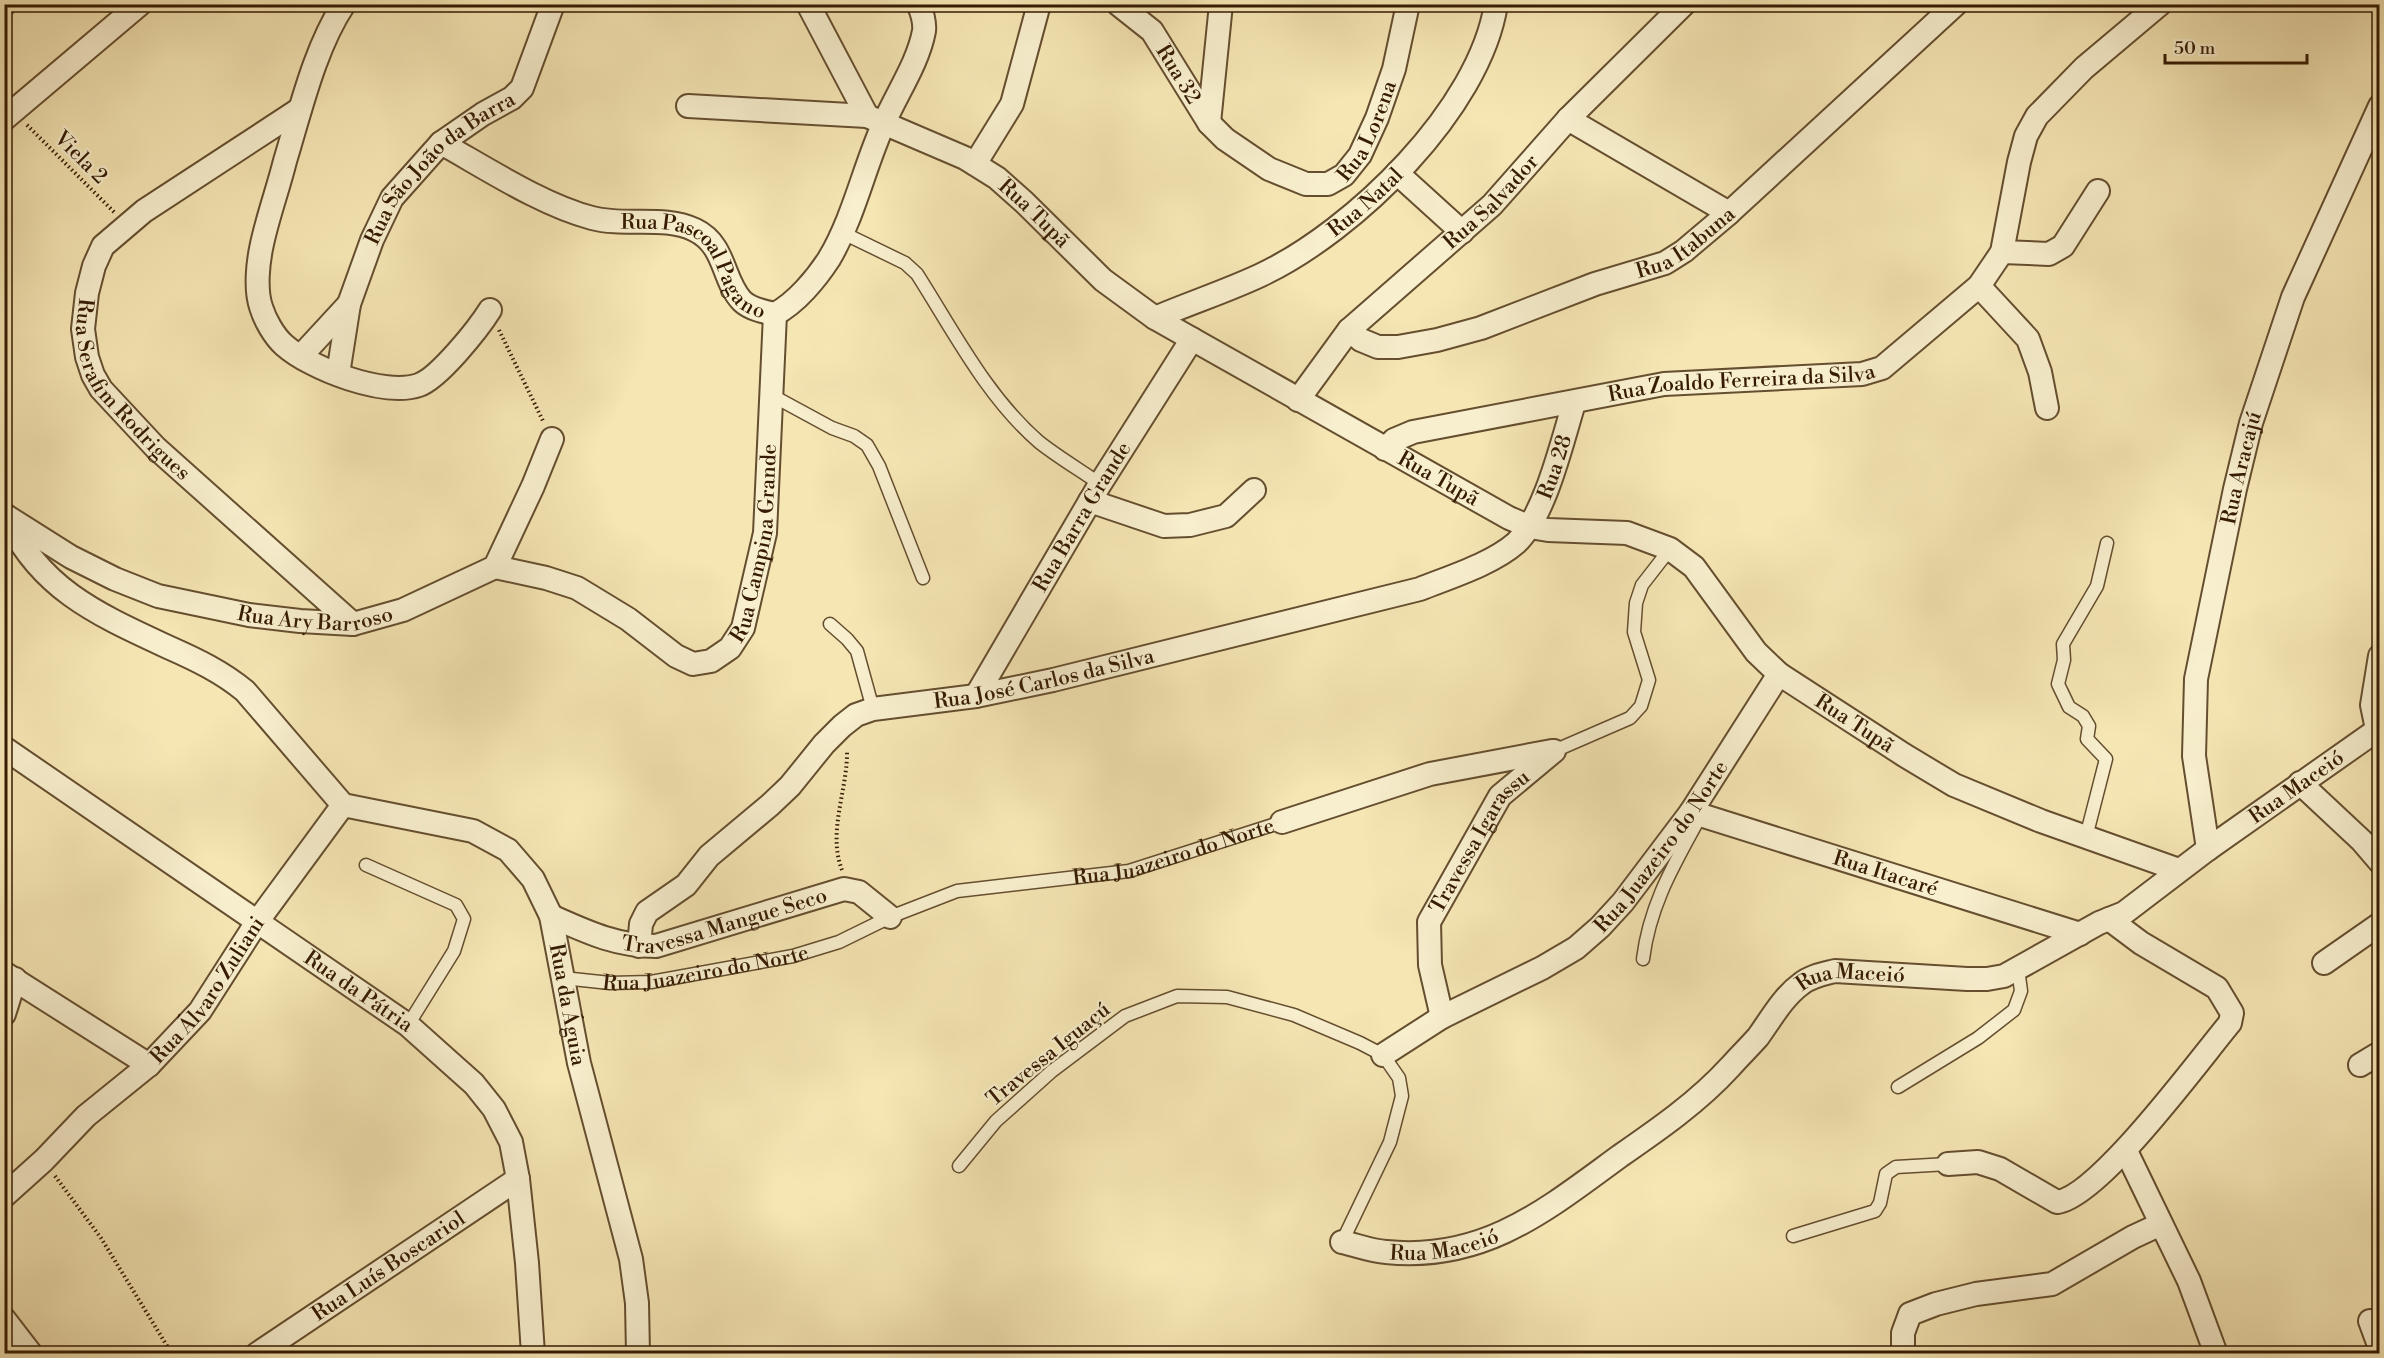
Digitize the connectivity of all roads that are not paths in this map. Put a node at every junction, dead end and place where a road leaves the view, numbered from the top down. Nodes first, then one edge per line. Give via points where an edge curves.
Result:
1 (13, 4) edge
2 (140, 4) edge
3 (344, 4) edge
4 (552, 4) edge
5 (808, 4) edge
6 (918, 4) edge
7 (1039, 4) edge
8 (1118, 4) edge
9 (1221, 4) edge
10 (1408, 4) edge
11 (1496, 4) edge
12 (1684, 4) edge
13 (1956, 4) edge
14 (2160, 4) edge
15 (4, 12) edge
16 (688, 105) dead end
17 (2379, 106) edge
18 (300, 110) junction
19 (9, 115) edge
20 (1568, 119) junction
21 (875, 120) junction
22 (1209, 123) junction
23 (441, 143) junction
24 (975, 164) junction
25 (1397, 173) junction
26 (2098, 191) dead end
27 (1729, 213) junction
28 (841, 232) junction
29 (1462, 232) junction
30 (2002, 252) junction
31 (1979, 286) junction
32 (349, 304) junction
33 (490, 310) road end
34 (776, 314) junction
35 (1155, 318) junction
36 (1348, 330) junction
37 (1192, 339) junction
38 (301, 357) junction
39 (338, 374) junction
40 (773, 396) junction
41 (1298, 400) junction
42 (1574, 403) junction
43 (2048, 408) dead end
44 (552, 439) road end
45 (1385, 449) junction
46 (1254, 490) dead end
47 (1095, 492) junction
48 (5, 515) edge
49 (1530, 526) junction
50 (2107, 543) dead end
51 (1670, 549) junction
52 (495, 567) junction
53 (923, 578) dead end
54 (353, 624) junction
55 (830, 624) dead end
56 (2379, 656) edge
57 (1779, 674) junction
58 (976, 696) junction
59 (873, 709) junction
60 (2378, 728) edge
61 (4, 748) edge
62 (1554, 751) junction
63 (2300, 783) junction
64 (343, 805) junction
65 (1696, 814) junction
66 (1282, 822) joint
67 (2086, 837) junction
68 (2208, 849) junction
69 (2379, 862) edge
70 (366, 865) dead end
71 (2179, 870) junction
72 (551, 916) junction
73 (891, 917) junction
74 (2109, 919) junction
75 (257, 922) junction
76 (2379, 924) edge
77 (2080, 934) junction
78 (639, 946) junction
79 (1643, 959) dead end
80 (2324, 963) dead end
81 (2018, 969) junction
82 (10, 976) edge
83 (563, 978) junction
84 (4, 1014) edge
85 (1442, 1017) junction
86 (408, 1025) junction
87 (2379, 1053) edge
88 (1383, 1055) junction
89 (149, 1065) junction
90 (2360, 1065) dead end
91 (1898, 1087) dead end
92 (2126, 1151) junction
93 (1948, 1164) joint
94 (959, 1166) dead end
95 (518, 1179) junction
96 (4, 1196) edge
97 (2161, 1224) junction
98 (1792, 1236) dead end
99 (1342, 1242) joint
100 (4, 1319) edge
101 (638, 1346) edge
102 (31, 1353) edge
103 (256, 1353) edge
104 (533, 1353) edge
105 (657, 1353) edge
106 (1903, 1353) edge
107 (2216, 1353) edge

1 - 15 lane
2 - 19 street
3 - 18 street
4 - 23 street, Rua São João da Barra via 522,88
5 - 21 street
6 - 21 street, Rua Pascoal Pagano via 925,27 920,46
7 - 24 street via 1012,104
8 - 22 street, Rua 32 via 1152,31
9 - 22 street
10 - 22 street, Rua Lorena via 1394,69 1377,118 1360,155 1344,175 1328,184 1306,183 1269,169
11 - 25 street, Rua Natal via 1473,75 1424,144
12 - 20 street, Rua Salvador
13 - 27 street, Rua Itabuna
14 - 30 street, Rua Zoaldo Ferreira da Silva via 2084,68 2037,116 2019,162
16 - 21 street, Rua Tupã
17 - 68 street, Rua Aracajú via 2289,307 2251,423 2235,489 2196,679 2194,756
18 - 38 street via 261,245 258,281 260,306 270,327 283,345
18 - 54 street, Rua Serafim Rodrigues via 126,224 103,246 87,293 83,328 87,357 101,389 156,447
20 - 27 street
20 - 29 street, Rua Salvador via 1492,205
21 - 24 street, Rua Tupã
21 - 28 street, Rua Pascoal Pagano
23 - 32 street, Rua São João da Barra via 392,198
23 - 34 street, Rua Pascoal Pagano via 533,193 592,218 673,224 705,235 742,301
24 - 35 street, Rua Tupã via 1024,202 1103,280
25 - 29 street
25 - 35 street, Rua Natal via 1343,224 1307,249 1262,275
26 - 30 street via 2063,246 2049,254
27 - 36 street, Rua Itabuna via 1665,263 1595,284 1481,328 1398,347 1378,347
28 - 34 street, Rua Pascoal Pagano via 829,259 788,307
28 - 47 lane via 905,263 917,274 1010,413
29 - 36 street, Rua Salvador
30 - 31 street, Rua Zoaldo Ferreira da Silva
31 - 42 street, Rua Zoaldo Ferreira da Silva via 1882,368 1862,374 1664,384
31 - 43 street via 2028,339
32 - 38 street, Rua São João da Barra
32 - 39 street, Rua São João da Barra
33 - 39 street via 454,355 420,385 397,390 373,387
34 - 40 street, Rua Campina Grande
35 - 37 street, Rua Tupã
36 - 41 street, Rua Salvador
37 - 41 street, Rua Tupã
37 - 47 street, Rua Barra Grande
38 - 39 street
40 - 52 street, Rua Campina Grande via 765,533 752,596 743,628 730,648 711,661 693,664 676,656 628,619 577,588
40 - 53 lane via 867,446 879,466
41 - 45 street, Rua Tupã
42 - 45 street, Rua Zoaldo Ferreira da Silva via 1413,432 1394,440
42 - 49 street, Rua 28
44 - 52 street
45 - 49 street, Rua Tupã
46 - 47 street via 1226,516 1190,525 1164,526
47 - 58 street, Rua Barra Grande
48 - 54 street, Rua Ary Barroso via 70,556 158,596 249,615
48 - 64 street, Rua Ary Barroso via 17,541 62,590 105,618 227,676 245,691
49 - 51 street, Rua Tupã via 1627,532
49 - 58 street, Rua José Carlos da Silva via 1503,552 1420,589
50 - 67 lane via 2097,586 2063,644 2058,684 2069,707 2090,726 2087,740 2106,759
51 - 57 street, Rua Tupã via 1694,567 1756,652
51 - 62 lane, Rua Juazeiro do Norte via 1642,585 1636,603 1634,632 1649,680 1641,706 1630,718
52 - 54 street, Rua Ary Barroso via 403,610
55 - 59 lane via 857,651
56 - 60 street via 2372,705
57 - 65 street, Rua Juazeiro do Norte
57 - 67 street, Rua Tupã via 1954,785
58 - 59 street, Rua José Carlos da Silva
59 - 78 street, Rua José Carlos da Silva via 842,726 790,786 709,856 686,885 647,912 641,924
60 - 63 street, Rua Maceió
61 - 75 street, Rua da Pátria
62 - 66 street, Rua Juazeiro do Norte via 1431,774
62 - 85 street, Travessa Igarassu via 1500,796 1429,922 1430,965
63 - 68 street, Rua Maceió
63 - 69 street
64 - 72 street, Rua da Águia via 473,831 508,850 533,879
64 - 75 street, Rua Álvaro Zuliani
65 - 77 street, Rua Itacaré
65 - 79 lane via 1649,922
65 - 85 street, Rua Juazeiro do Norte via 1623,902 1576,948
66 - 73 lane, Rua Juazeiro do Norte via 1130,871 957,891
67 - 71 street, Rua Tupã
68 - 71 street, Rua Maceió
70 - 86 lane via 456,905 464,919 454,951
71 - 74 street, Rua Maceió via 2143,900
72 - 78 street, Travessa Mangue Seco via 593,935
72 - 83 street, Rua da Águia
73 - 78 street, Travessa Mangue Seco via 850,889 656,946
73 - 83 lane, Rua Juazeiro do Norte via 839,942 793,956 680,978 610,983
74 - 77 street, Rua Maceió
74 - 92 street via 2217,988 2232,1013 2230,1023
75 - 86 street, Rua da Pátria
75 - 89 street, Rua Álvaro Zuliani via 200,1011
76 - 80 street
77 - 81 street, Rua Maceió
81 - 91 lane via 2021,991 2014,1010 1978,1038
81 - 99 street, Rua Maceió via 1987,979 1856,971 1816,975 1784,1001 1728,1070 1689,1106 1518,1227 1491,1239 1419,1253 1385,1252
82 - 84 street
82 - 89 street, Rua Álvaro Zuliani
83 - 101 street, Rua da Águia via 579,1063 631,1259
85 - 88 street, Rua Juazeiro do Norte
86 - 95 street, Rua da Pátria via 474,1084 494,1108 511,1142
87 - 90 street
88 - 94 lane, Travessa Iguaçú via 1294,1015 1227,997 1178,996 1125,1016 1052,1071 996,1121
88 - 99 lane via 1399,1078 1402,1096 1390,1142
89 - 96 street via 86,1116
92 - 93 street via 2077,1194 2057,1202 2000,1169 1978,1162
92 - 97 street
93 - 98 lane via 1896,1167 1886,1174 1875,1211
95 - 103 street, Rua Luís Boscariol
95 - 104 street, Rua da Pátria
97 - 106 street via 2052,1284 1976,1294 1911,1314 1903,1333
97 - 107 street via 2189,1281
100 - 102 street
101 - 105 street

